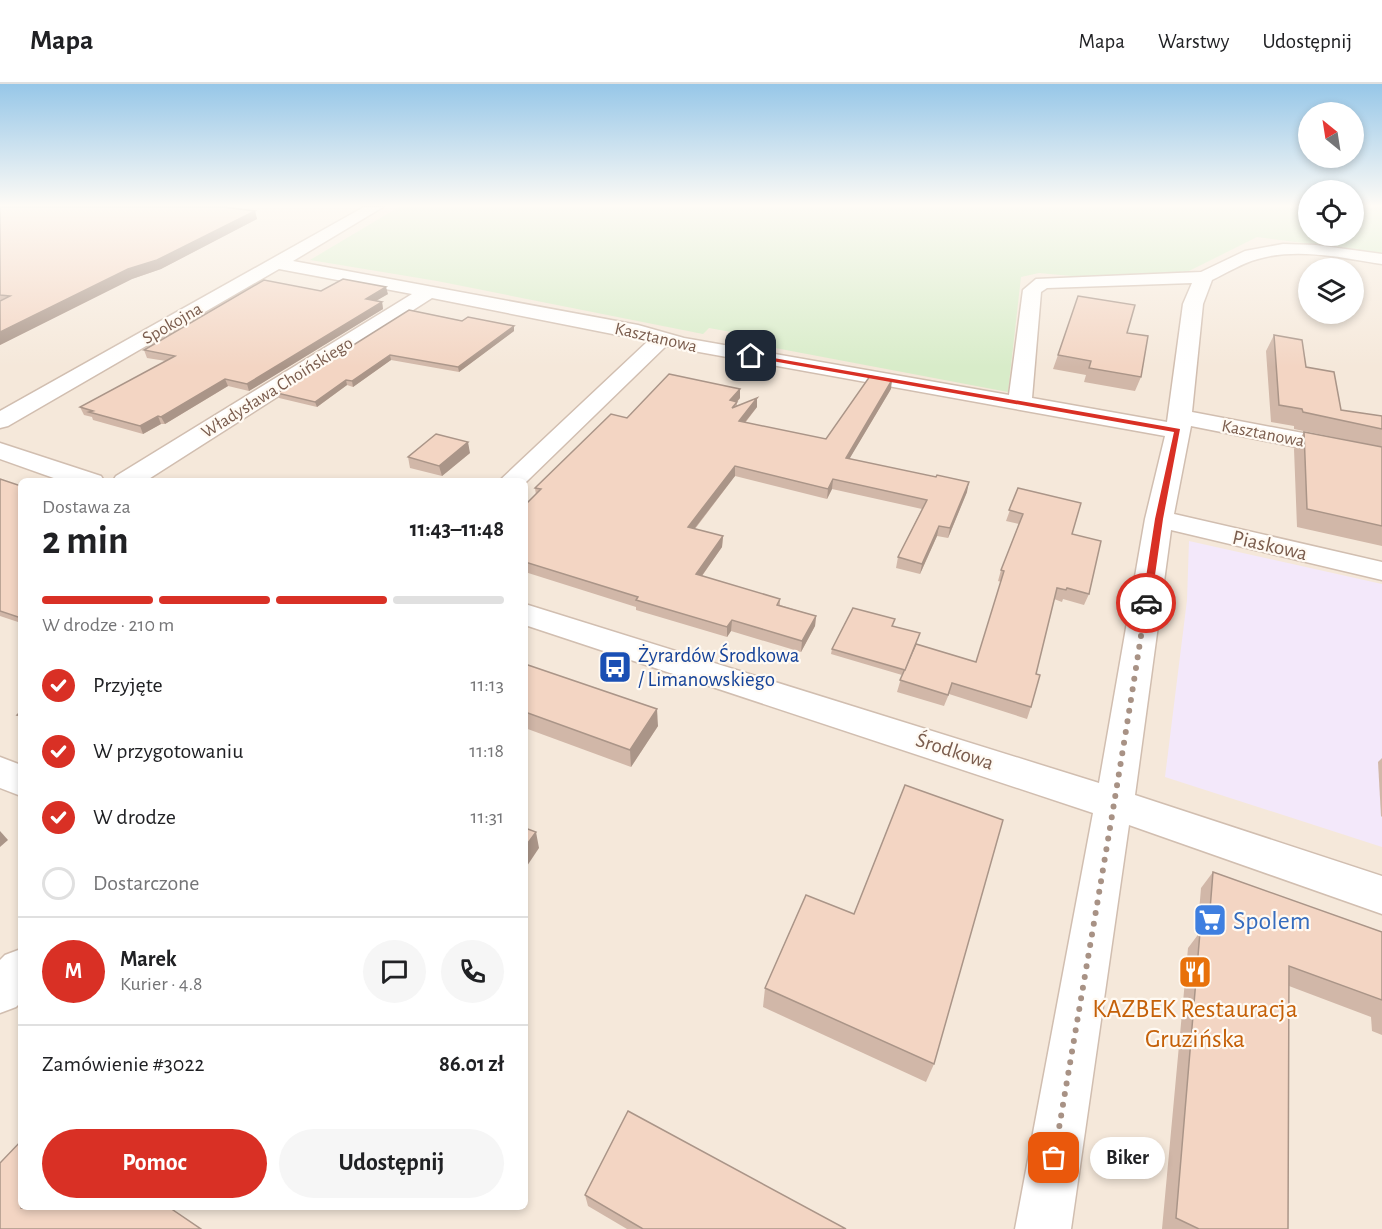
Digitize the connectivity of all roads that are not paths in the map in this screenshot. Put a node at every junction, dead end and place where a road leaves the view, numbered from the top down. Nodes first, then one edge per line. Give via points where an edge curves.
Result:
1 (281, 260) edge
2 (1242, 260) edge
3 (276, 263) junction
4 (1064, 282) junction
5 (429, 292) junction
6 (1192, 294) junction
7 (1156, 297) dead end
8 (661, 339) junction
9 (1020, 403) junction
10 (0, 421) edge
11 (1179, 424) junction
12 (0, 451) edge
13 (1382, 456) edge
14 (80, 478) edge
15 (131, 478) edge
16 (515, 478) edge
17 (1159, 519) junction
18 (1382, 571) edge
19 (528, 615) edge
20 (0, 772) edge
21 (18, 780) edge
22 (1113, 804) junction
23 (1382, 895) edge
24 (18, 972) edge
25 (0, 991) edge
26 (1043, 1229) edge

1 - 3 street, Spokojna
2 - 6 street
3 - 5 street, Kasztanowa
3 - 10 street, Spokojna
4 - 6 street
4 - 7 street
4 - 9 street via 1043,283 1032,290
5 - 8 street, Kasztanowa via 638,331
5 - 15 street, Władysława Choińskiego
6 - 11 street
8 - 9 street, Kasztanowa
8 - 16 street
9 - 11 street, Kasztanowa
11 - 13 street, Kasztanowa
11 - 17 street
12 - 14 street
17 - 18 street, Piaskowa
17 - 22 street
19 - 22 street, Środkowa
20 - 21 street
22 - 23 street, Środkowa
22 - 26 street
24 - 25 street

